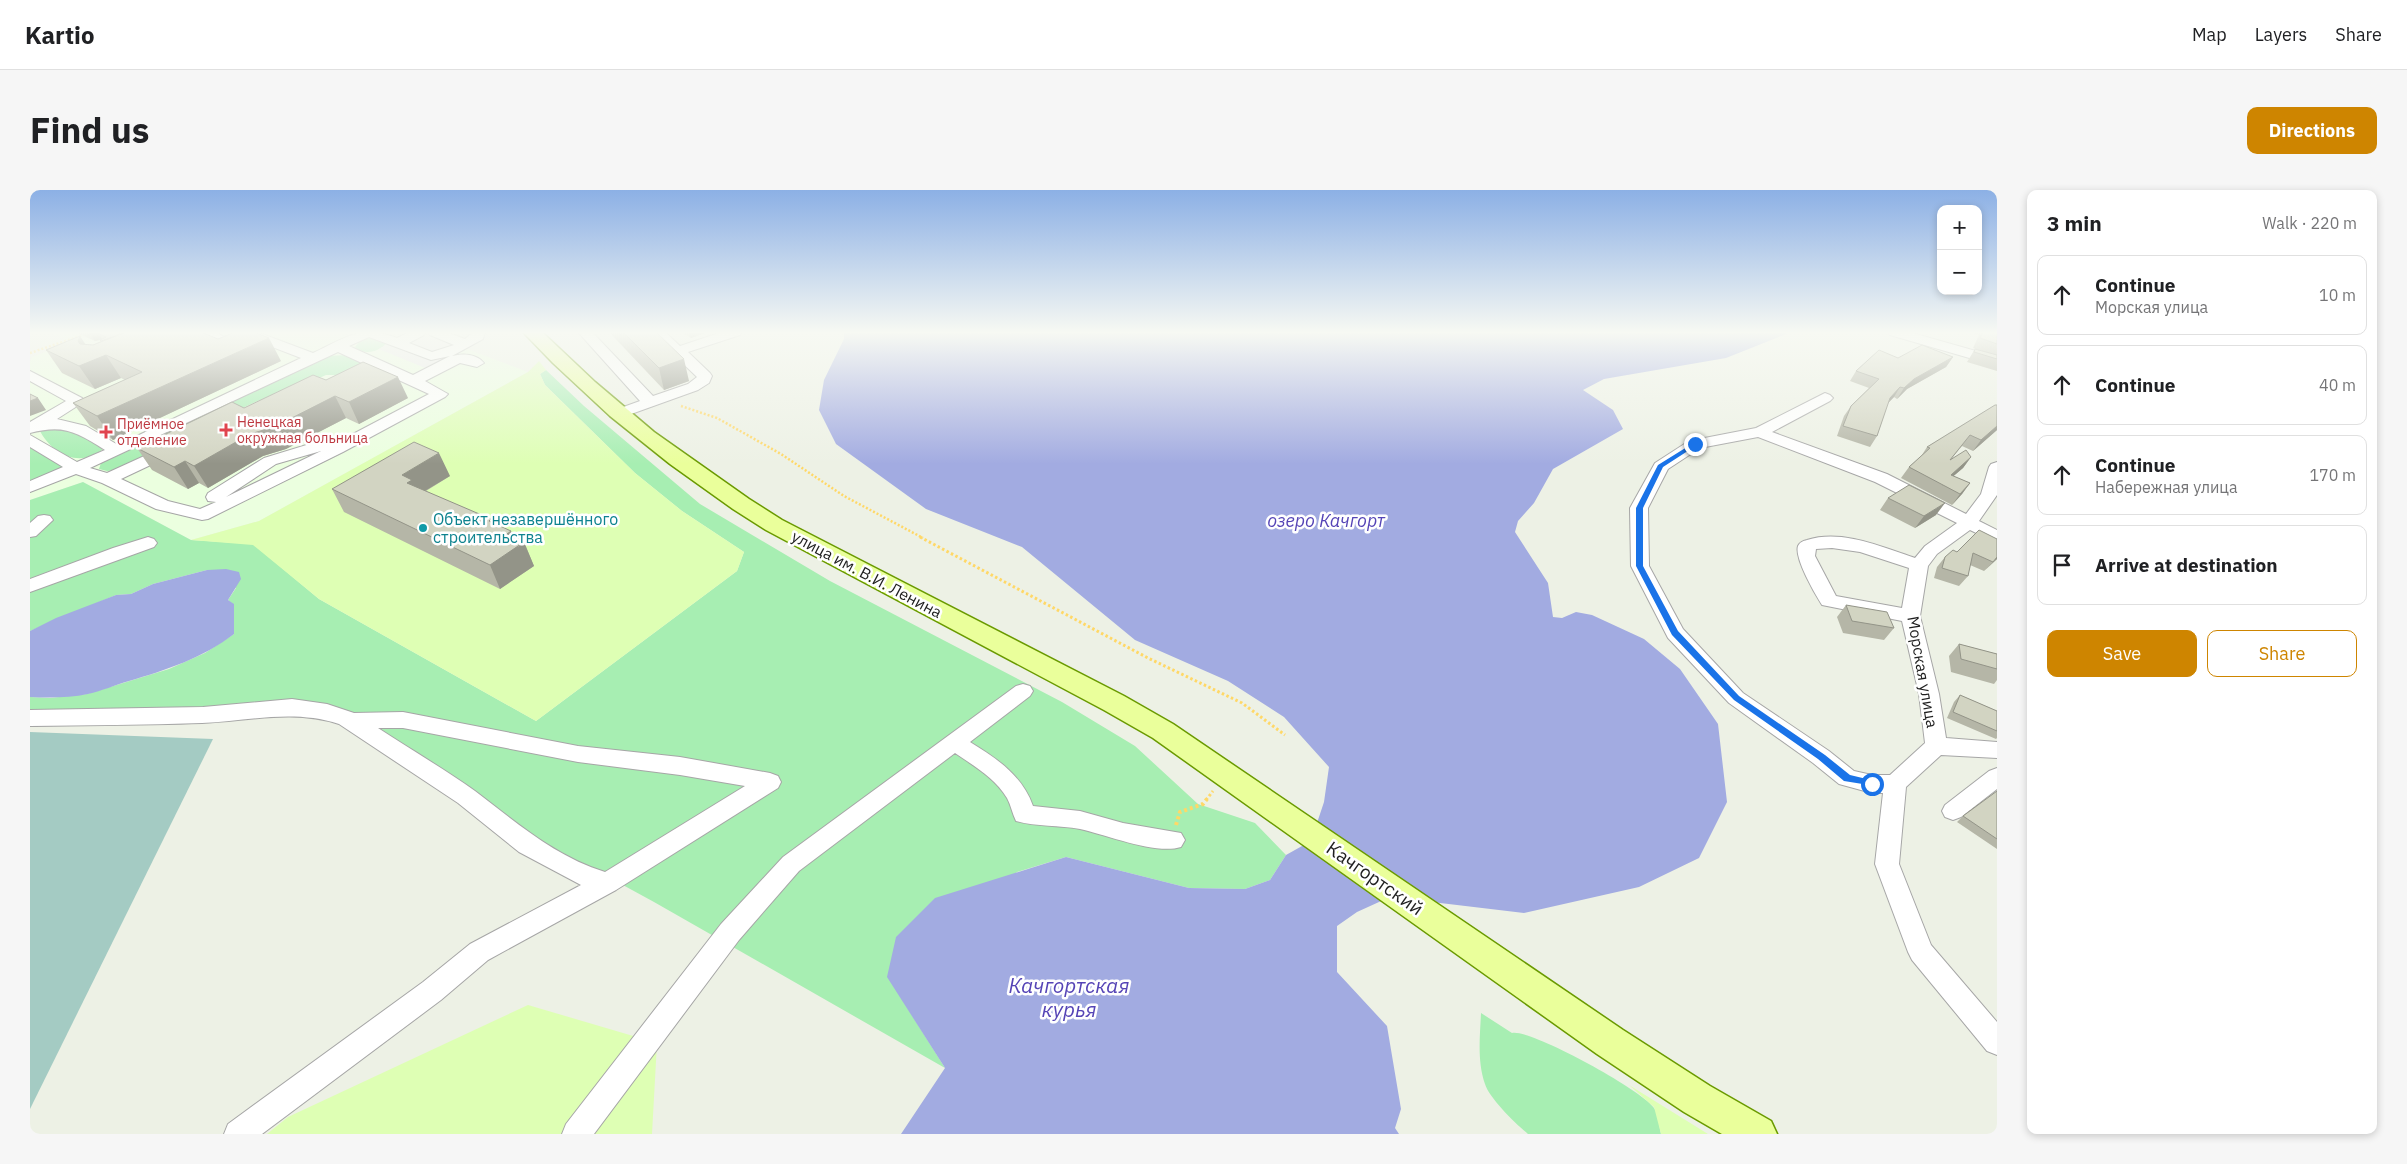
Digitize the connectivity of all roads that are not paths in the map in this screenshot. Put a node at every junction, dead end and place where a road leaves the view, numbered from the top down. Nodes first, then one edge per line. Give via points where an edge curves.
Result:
1 (32, 376) edge
2 (274, 376) edge
3 (403, 376) edge
4 (423, 376) edge
5 (580, 376) edge
6 (626, 376) edge
7 (705, 376) edge
8 (413, 381) junction
9 (1825, 398) dead end
10 (650, 402) junction
11 (620, 413) junction
12 (30, 428) edge
13 (1760, 432) junction
14 (30, 440) edge
15 (180, 445) edge
16 (116, 451) junction
17 (1997, 467) edge
18 (76, 469) junction
19 (108, 479) junction
20 (30, 487) edge
21 (44, 520) dead end
22 (1969, 524) junction
23 (30, 532) edge
24 (1997, 537) edge
25 (148, 543) dead end
26 (1919, 565) junction
27 (30, 586) edge
28 (1910, 616) junction
29 (1023, 692) dead end
30 (30, 718) edge
31 (350, 721) junction
32 (954, 742) junction
33 (1936, 746) junction
34 (1997, 750) edge
35 (1997, 777) edge
36 (1224, 781) joint
37 (1895, 784) junction
38 (1953, 811) dead end
39 (1173, 840) road end
40 (608, 883) junction
41 (1997, 1042) edge
42 (238, 1134) edge
43 (576, 1134) edge
44 (1758, 1134) edge

1 - 12 street via 77,401
2 - 16 street
3 - 8 street
4 - 8 street
5 - 11 main road, улица им. В.И. Ленина
6 - 10 street
7 - 10 street via 693,387
8 - 19 street via 440,394 369,432 270,461 186,512 162,506
9 - 13 street
10 - 11 street
11 - 36 main road, улица им. В.И. Ленина via 714,488 774,525 1114,702 1164,731
12 - 16 street via 55,422 70,424
13 - 22 street via 1882,479 1946,509
13 - 37 street via 1695,444 1661,466 1639,508 1640,566 1675,633 1736,698 1847,778 1872,784
14 - 18 street
15 - 19 street
16 - 18 street
17 - 22 street via 1989,494
18 - 19 street
18 - 20 street
21 - 23 street
22 - 24 street
22 - 26 street via 1931,550
25 - 27 street
26 - 28 street, Морская улица
26 - 28 street via 1840,543 1814,542 1807,546 1806,556 1829,602
28 - 33 street, Морская улица via 1929,694
29 - 32 street
30 - 31 street via 204,715 292,707 328,712
31 - 40 street via 466,797 527,845 582,875
31 - 40 street via 403,720 578,754 680,766 770,782
32 - 39 street via 998,770 1020,796 1024,814 1080,820 1122,832
32 - 43 street via 791,864 730,932
33 - 34 street
33 - 37 street, Морская улица
35 - 38 street
36 - 44 main road, Качгортский via 1520,978 1610,1042
37 - 41 street via 1887,864 1921,952
40 - 42 street via 479,952 432,991

